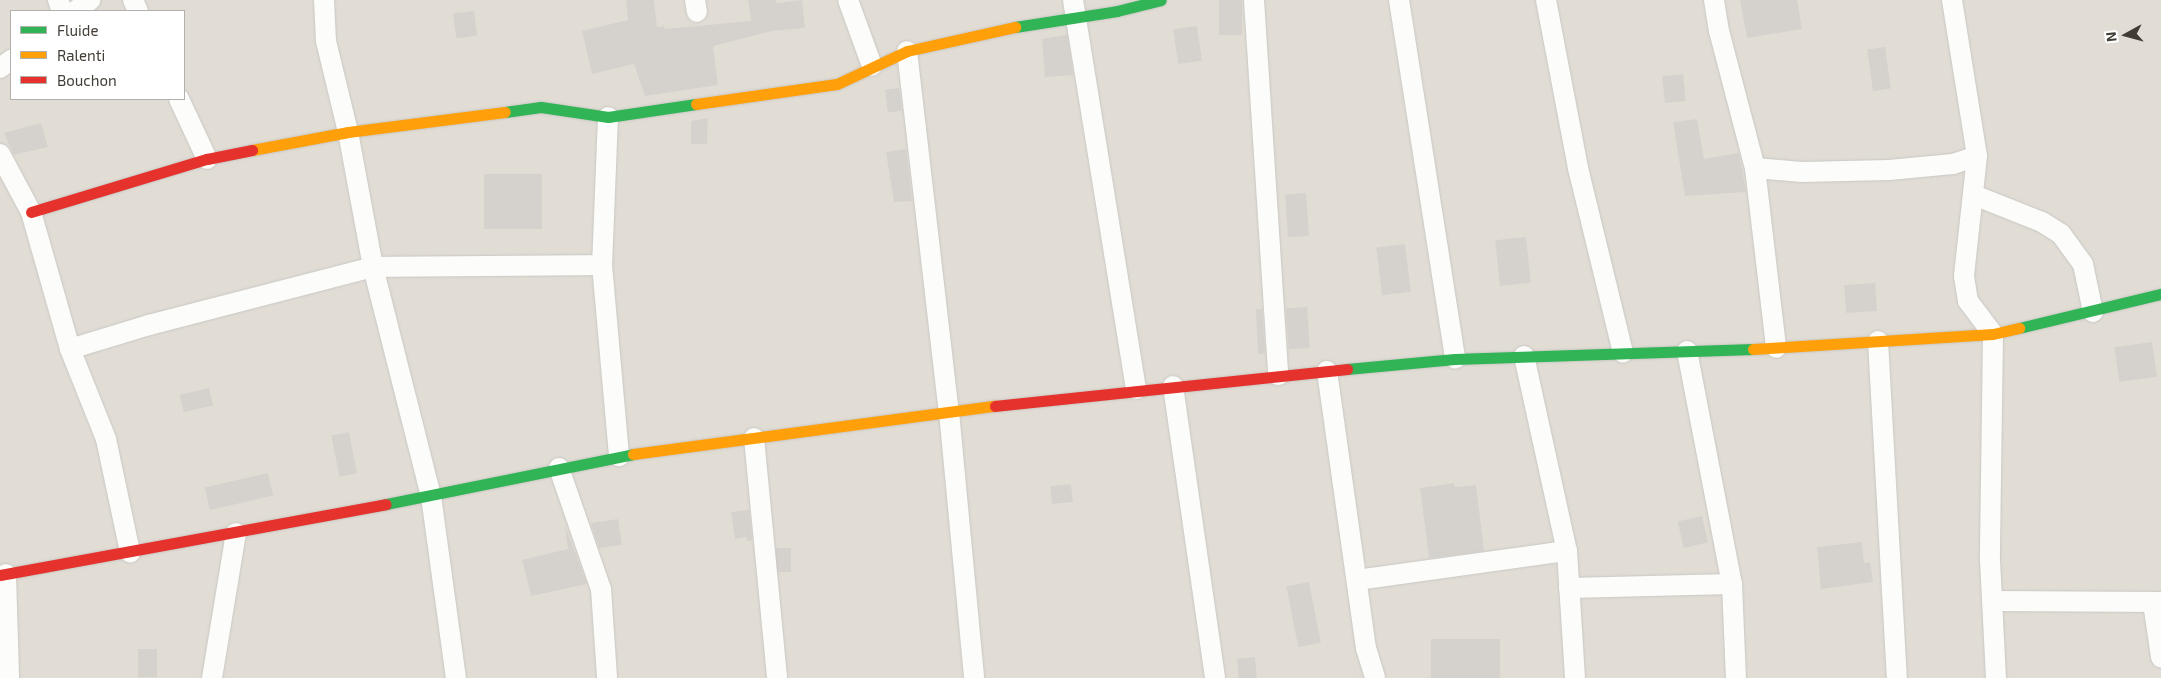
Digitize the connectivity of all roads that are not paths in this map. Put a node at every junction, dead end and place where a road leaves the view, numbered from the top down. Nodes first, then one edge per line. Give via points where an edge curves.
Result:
1 (90, 0) edge
2 (324, 0) edge
3 (848, 0) edge
4 (1161, 0) edge
5 (1254, 0) edge
6 (1399, 0) edge
7 (1546, 0) edge
8 (1714, 0) edge
9 (1952, 0) edge
10 (1074, 9) edge
11 (76, 10) edge
12 (906, 50) junction
13 (872, 66) junction
14 (179, 100) edge
15 (608, 117) junction
16 (348, 132) junction
17 (0, 154) edge
18 (1977, 156) junction
19 (207, 159) junction
20 (1755, 168) junction
21 (1974, 195) junction
22 (31, 212) junction
23 (602, 265) junction
24 (373, 267) junction
25 (2161, 294) edge
26 (2093, 312) junction
27 (1993, 334) junction
28 (1878, 341) junction
29 (1776, 348) junction
30 (70, 349) junction
31 (1687, 351) junction
32 (1623, 353) junction
33 (1524, 356) junction
34 (1455, 359) junction
35 (1327, 370) junction
36 (1278, 375) junction
37 (1173, 386) junction
38 (1136, 388) junction
39 (949, 412) junction
40 (754, 438) junction
41 (619, 456) junction
42 (559, 468) junction
43 (431, 496) junction
44 (236, 533) junction
45 (130, 552) junction
46 (1567, 552) junction
47 (3, 574) edge
48 (1357, 580) junction
49 (1732, 584) junction
50 (1570, 588) junction
51 (1992, 601) junction
52 (2157, 603) edge
53 (2161, 657) edge
54 (9, 678) edge
55 (212, 678) edge
56 (456, 678) edge
57 (607, 678) edge
58 (777, 678) edge
59 (974, 678) edge
60 (1215, 678) edge
61 (1375, 678) edge
62 (1575, 678) edge
63 (1736, 678) edge
64 (1897, 678) edge
65 (1996, 678) edge

1 - 11 street
2 - 16 street via 326,41
3 - 13 street
4 - 10 street
5 - 36 street
6 - 34 street
7 - 32 street via 1578,168
8 - 20 street
9 - 18 street
10 - 12 street
10 - 38 street
12 - 13 street
12 - 39 street
13 - 15 street via 837,84
14 - 19 street
15 - 16 street via 541,107
15 - 23 street
16 - 19 street
16 - 24 street
17 - 22 street
18 - 20 street via 1953,164 1889,170 1802,172
18 - 21 street
19 - 22 street
20 - 29 street
21 - 26 street via 2042,222 2061,234 2083,264
21 - 27 street via 1964,276 1968,301
22 - 30 street
23 - 24 street
23 - 41 street
24 - 30 street
24 - 43 street
25 - 26 street
26 - 27 street
27 - 28 street
27 - 51 street
28 - 29 street
28 - 64 street
29 - 31 street
30 - 45 street via 106,439
31 - 32 street
31 - 49 street
32 - 33 street
33 - 34 street
33 - 46 street
34 - 35 street
35 - 36 street
35 - 48 street
36 - 37 street
37 - 38 street
37 - 60 street
38 - 39 street
39 - 40 street
39 - 59 street
40 - 41 street
40 - 58 street
41 - 42 street
42 - 43 street
42 - 57 street via 601,588
43 - 44 street
43 - 56 street
44 - 45 street
44 - 55 street
45 - 47 street
46 - 48 street
46 - 50 street
47 - 54 street
48 - 61 street via 1366,648
49 - 50 street
49 - 63 street
50 - 62 street
51 - 52 street via 2081,599
51 - 65 street
52 - 53 street

